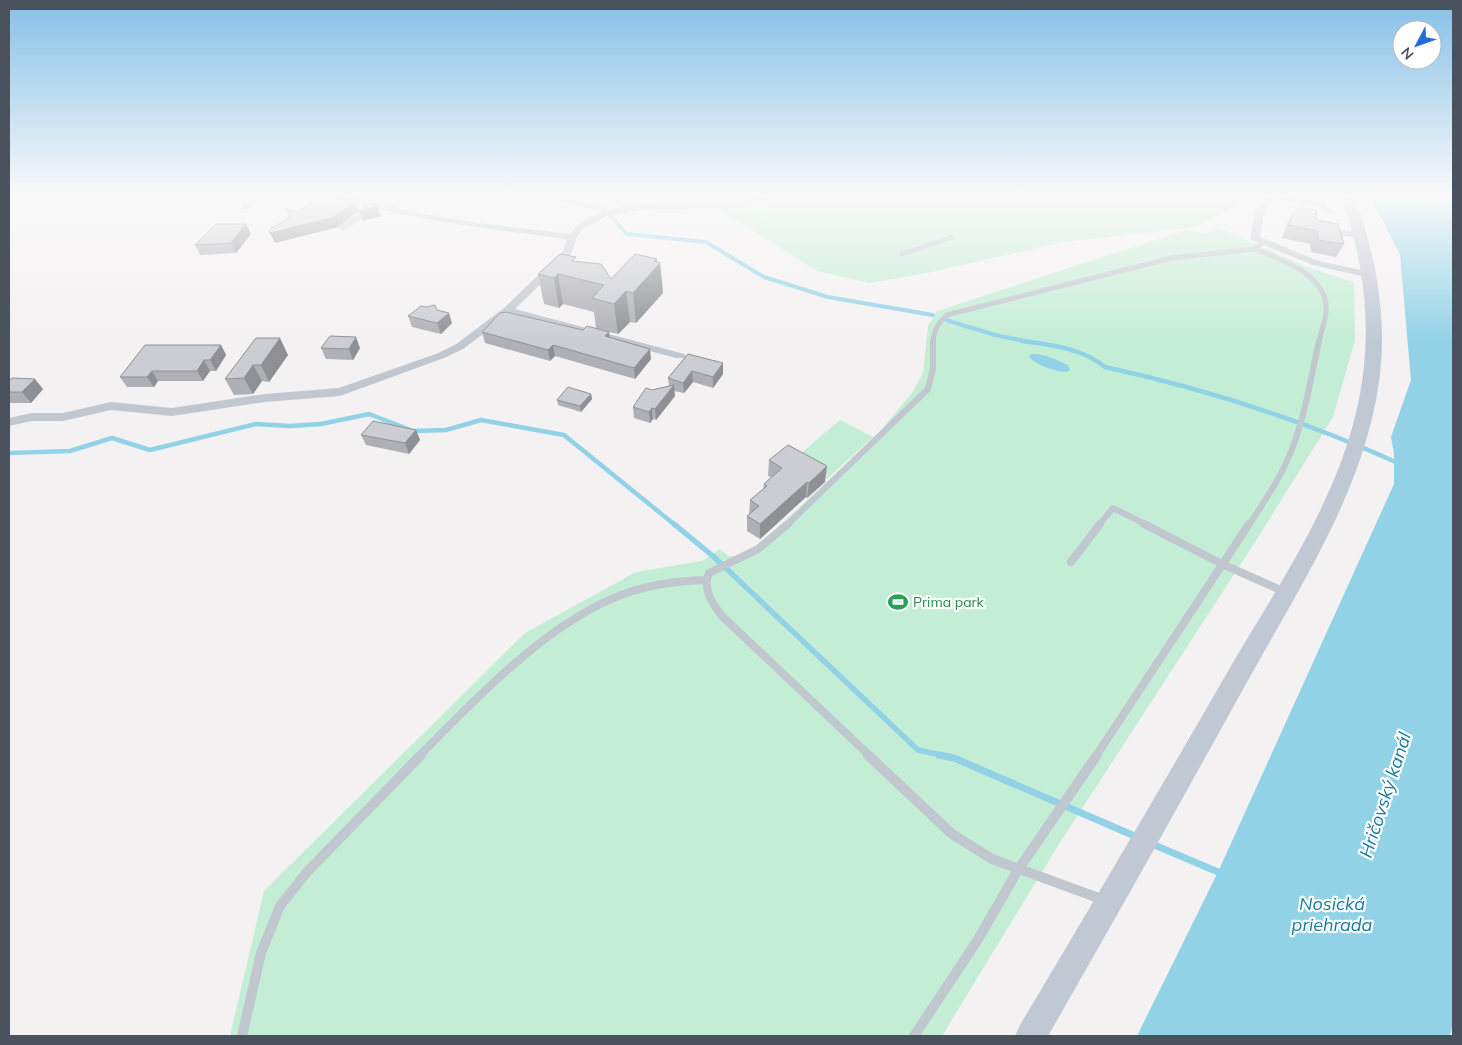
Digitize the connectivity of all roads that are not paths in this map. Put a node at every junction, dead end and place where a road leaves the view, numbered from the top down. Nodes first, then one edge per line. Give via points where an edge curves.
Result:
1 (570, 244) edge
2 (932, 244) edge
3 (1261, 244) edge
4 (1267, 244) edge
5 (1363, 244) edge
6 (1255, 249) junction
7 (902, 254) dead end
8 (1370, 275) junction
9 (508, 310) junction
10 (680, 356) dead end
11 (9, 422) edge
12 (1071, 562) dead end
13 (1222, 564) junction
14 (706, 580) junction
15 (1285, 592) junction
16 (1018, 870) junction
17 (1110, 902) junction
18 (242, 1036) edge
19 (914, 1036) edge
20 (1032, 1036) edge

1 - 9 street via 568,252
2 - 7 lane
3 - 6 lane
4 - 8 street via 1316,263
5 - 8 main road
6 - 13 lane via 1294,267 1322,288 1327,306 1295,442 1272,490
6 - 14 lane via 1172,258 947,315 937,323 932,336 933,379 928,388 763,546 712,570
8 - 15 main road via 1376,344 1356,445 1330,507
9 - 10 street
9 - 11 street via 459,347 340,392 265,398 172,412 111,406 63,417 32,417
12 - 13 lane via 1113,508
13 - 15 lane
13 - 16 lane via 1104,746
14 - 16 lane via 712,604 720,615 952,834 992,860
14 - 18 lane via 683,580 641,588 597,606 531,651 409,765 316,863 281,905 270,926 252,985
15 - 17 main road
16 - 17 lane
16 - 19 lane via 977,941
17 - 20 main road

